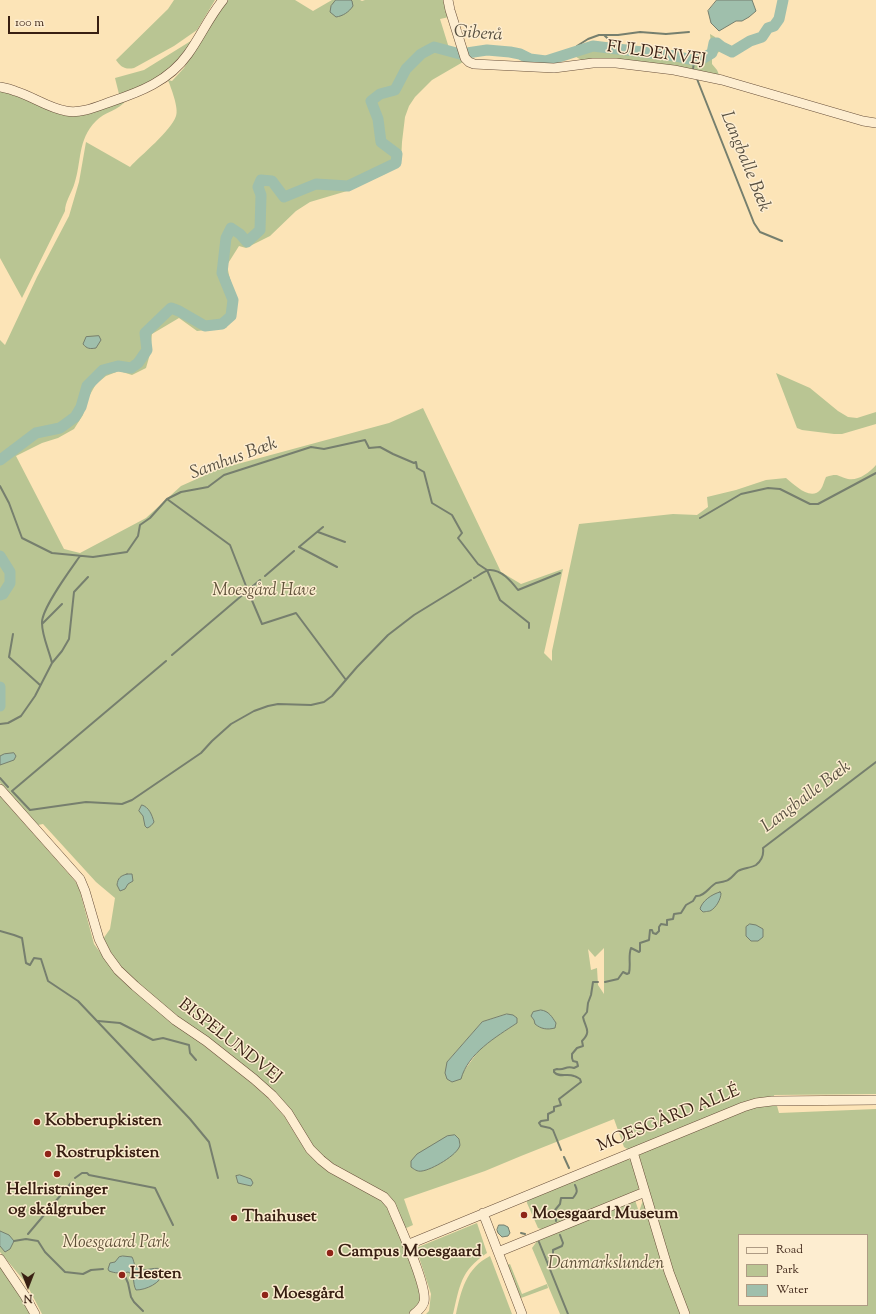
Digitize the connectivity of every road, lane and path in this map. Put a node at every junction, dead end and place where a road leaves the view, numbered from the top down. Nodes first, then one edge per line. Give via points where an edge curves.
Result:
1 (223, 0) edge
2 (448, 0) edge
3 (0, 87) edge
4 (876, 123) edge
5 (0, 789) edge
6 (876, 1100) edge
7 (633, 1152) junction
8 (645, 1192) junction
9 (483, 1213) junction
10 (408, 1245) junction
11 (498, 1252) junction
12 (0, 1259) edge
13 (35, 1314) edge
14 (414, 1314) edge
15 (522, 1314) edge
16 (685, 1314) edge

1 - 3 street via 188,54 174,70 151,87 131,95 88,110 66,112 14,90
2 - 4 street, FULDENVEJ via 465,58 474,64 554,68 616,63 674,70 722,80
5 - 10 street, BISPELUNDVEJ via 80,879 99,939 118,970 175,1020 206,1041 272,1095 288,1113 310,1149 321,1160 384,1197 391,1205
6 - 7 street, MOESGÅRD ALLÉ via 756,1103
7 - 8 street
7 - 9 street, MOESGÅRD ALLÉ
8 - 11 street
8 - 16 street via 669,1272
9 - 10 street, MOESGÅRD ALLÉ
9 - 11 street
10 - 14 street, BISPELUNDVEJ via 424,1288 423,1304
11 - 15 street
12 - 13 street

